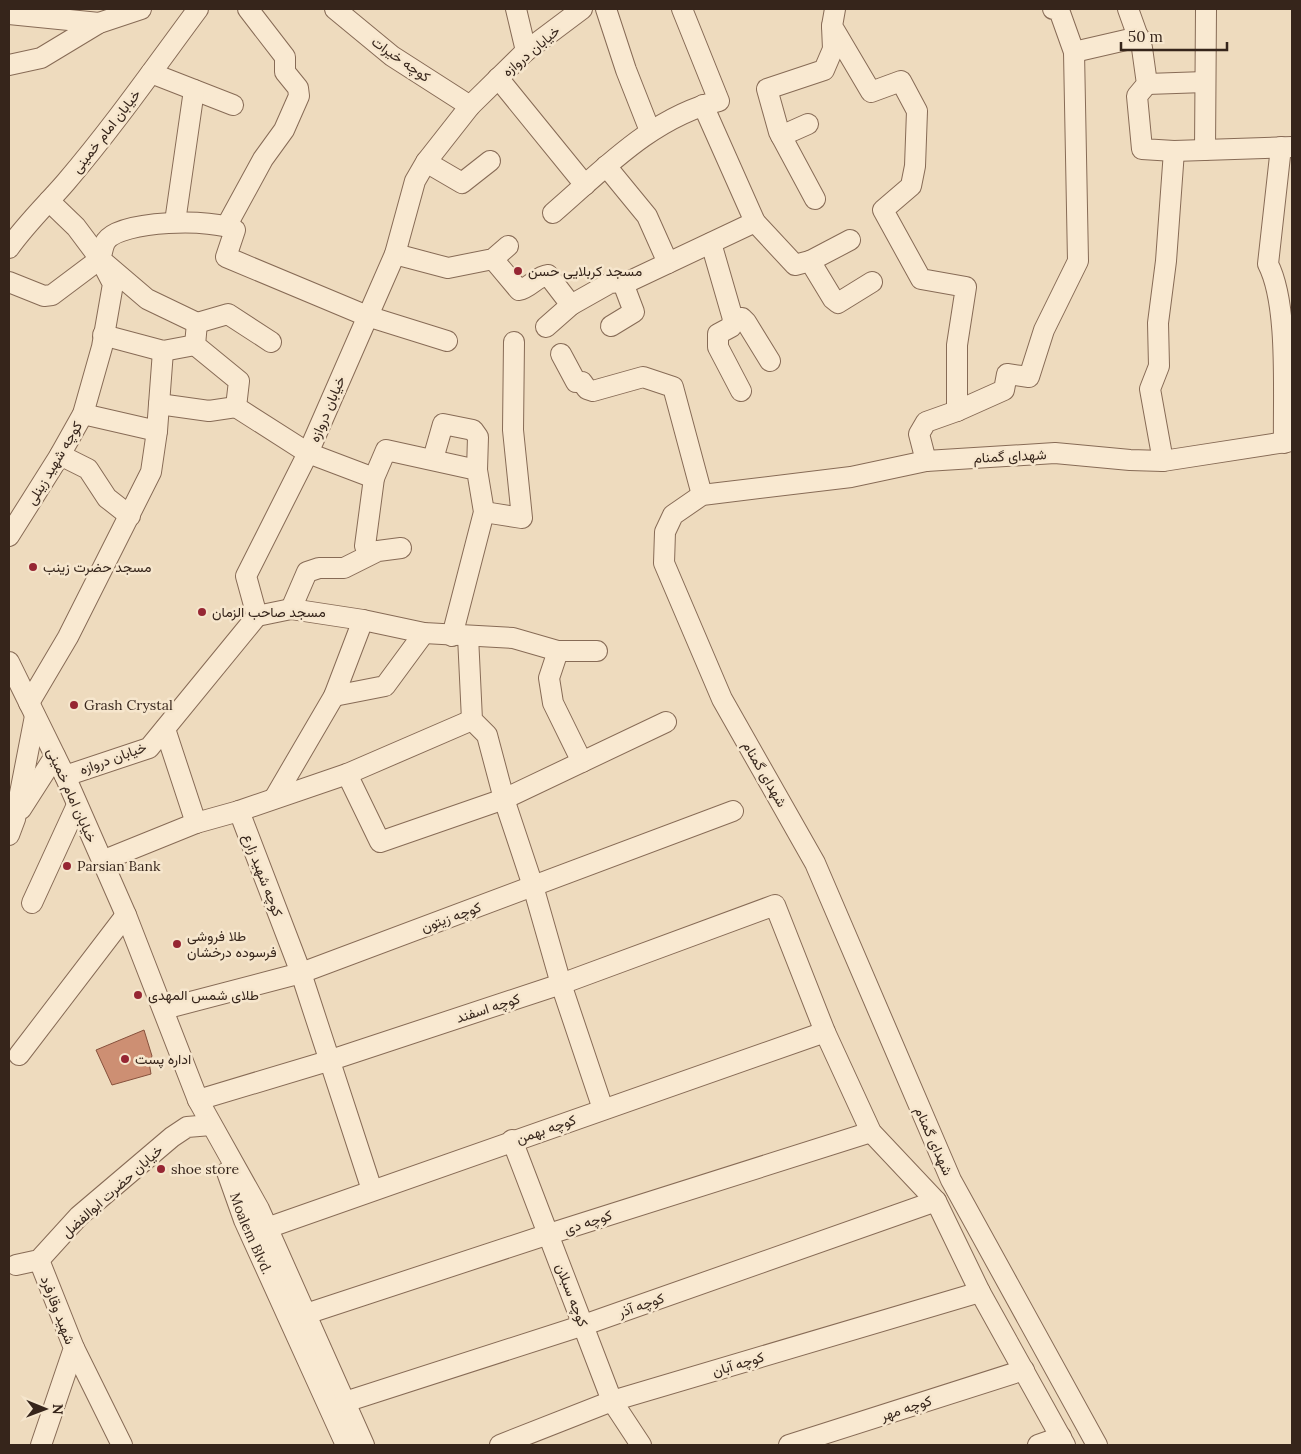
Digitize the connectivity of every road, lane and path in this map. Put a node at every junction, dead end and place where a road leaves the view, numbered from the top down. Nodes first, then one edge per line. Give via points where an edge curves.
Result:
1 (142, 9) edge
2 (198, 9) edge
3 (248, 9) edge
4 (335, 9) edge
5 (516, 9) edge
6 (582, 9) edge
7 (606, 9) edge
8 (682, 9) edge
9 (1053, 9) edge
10 (1128, 9) edge
11 (1206, 9) edge
12 (9, 14) edge
13 (834, 17) edge
14 (99, 23) junction
15 (1140, 37) junction
16 (526, 51) junction
17 (1074, 52) junction
18 (9, 65) edge
19 (151, 74) junction
20 (498, 78) junction
21 (1205, 82) junction
22 (1147, 84) junction
23 (194, 90) junction
24 (233, 105) dead end
25 (703, 105) junction
26 (470, 106) junction
27 (808, 124) dead end
28 (650, 131) junction
29 (781, 136) junction
30 (1286, 147) edge
31 (1205, 150) junction
32 (1174, 151) junction
33 (426, 162) junction
34 (490, 162) dead end
35 (606, 166) junction
36 (585, 185) junction
37 (815, 199) dead end
38 (49, 201) junction
39 (553, 214) dead end
40 (175, 222) junction
41 (755, 222) junction
42 (227, 225) junction
43 (850, 240) dead end
44 (711, 243) junction
45 (9, 248) edge
46 (395, 254) junction
47 (100, 259) junction
48 (810, 261) junction
49 (668, 263) junction
50 (9, 282) edge
51 (872, 282) dead end
52 (623, 284) junction
53 (572, 305) junction
54 (367, 316) junction
55 (733, 319) junction
56 (197, 323) junction
57 (611, 326) dead end
58 (546, 327) dead end
59 (103, 335) junction
60 (447, 341) dead end
61 (270, 342) dead end
62 (514, 342) dead end
63 (195, 346) junction
64 (163, 350) junction
65 (561, 354) dead end
66 (770, 361) dead end
67 (741, 390) dead end
68 (159, 404) junction
69 (236, 407) junction
70 (957, 411) junction
71 (83, 414) junction
72 (157, 431) junction
73 (1288, 442) edge
74 (308, 454) junction
75 (60, 455) junction
76 (433, 459) junction
77 (926, 461) junction
78 (1164, 461) junction
79 (477, 470) junction
80 (374, 478) junction
81 (702, 495) junction
82 (484, 512) junction
83 (130, 516) junction
84 (9, 536) edge
85 (401, 548) dead end
86 (369, 554) junction
87 (291, 609) junction
88 (256, 616) junction
89 (362, 620) junction
90 (424, 633) junction
91 (460, 636) junction
92 (558, 651) junction
93 (597, 651) dead end
94 (9, 662) edge
95 (334, 696) junction
96 (32, 710) junction
97 (472, 720) junction
98 (666, 722) dead end
99 (165, 729) junction
100 (55, 756) junction
101 (582, 762) junction
102 (347, 774) junction
103 (65, 776) junction
104 (275, 798) junction
105 (504, 799) junction
106 (77, 805) junction
107 (733, 810) dead end
108 (239, 811) junction
109 (196, 823) junction
110 (12, 827) edge
111 (102, 861) junction
112 (533, 886) junction
113 (32, 903) dead end
114 (126, 915) junction
115 (301, 972) junction
116 (561, 984) junction
117 (164, 1009) junction
118 (825, 1032) junction
119 (19, 1055) dead end
120 (328, 1061) junction
121 (198, 1100) junction
122 (603, 1109) junction
123 (211, 1125) junction
124 (871, 1132) junction
125 (512, 1140) junction
126 (372, 1190) junction
127 (936, 1201) junction
128 (267, 1228) junction
129 (549, 1234) junction
130 (39, 1260) junction
131 (11, 1265) edge
132 (980, 1292) junction
133 (306, 1314) junction
134 (584, 1326) junction
135 (74, 1348) junction
136 (1024, 1370) junction
137 (345, 1402) junction
138 (612, 1402) junction
139 (1063, 1441) edge
140 (42, 1445) edge
141 (122, 1445) edge
142 (346, 1445) edge
143 (364, 1445) edge
144 (500, 1445) edge
145 (641, 1445) edge
146 (789, 1445) edge
147 (1038, 1445) edge
148 (1097, 1445) edge

1 - 14 street
2 - 19 street, خیابان امام خمینی
3 - 42 street via 285,57 285,72 298,88 297,104
4 - 26 street, کوچه خیرات via 392,56
5 - 16 street
6 - 16 street, خیابان دروازه
7 - 28 street
8 - 25 street via 719,101
9 - 17 street via 1059,10
10 - 15 street
11 - 21 street
12 - 14 street
13 - 29 street via 833,49 824,70 767,90
13 - 70 street via 871,92 901,81 916,112 912,186 883,210 921,279 966,287 957,345
14 - 18 street via 41,58
15 - 17 street
15 - 22 street
16 - 20 street, خیابان دروازه
17 - 70 street via 1078,261 1044,330 1029,377 1007,374 1004,390
19 - 23 street
19 - 38 street, خیابان امام خمینی
20 - 26 street, خیابان دروازه
20 - 36 street
21 - 22 street
21 - 31 street
22 - 32 street via 1137,96 1142,149
23 - 24 street
23 - 40 street
25 - 28 street
25 - 41 street
26 - 33 street, خیابان دروازه
27 - 29 street
28 - 35 street
29 - 37 street
30 - 31 street
30 - 73 street via 1268,264 1276,279 1281,312
31 - 32 street
32 - 78 street via 1158,323 1160,366 1150,389
33 - 34 street via 462,183
33 - 46 street, خیابان دروازه via 415,180
35 - 36 street
35 - 49 street via 647,216
36 - 39 street
38 - 45 street, خیابان امام خمینی
38 - 47 street via 76,227
40 - 42 street
40 - 47 street via 119,231 106,241
41 - 44 street
41 - 48 street via 794,265
42 - 54 street via 235,230 226,257
43 - 48 street
44 - 49 street
44 - 55 street
46 - 53 street via 443,268 500,252 519,290 548,275
46 - 54 street, خیابان دروازه
47 - 50 street via 52,295 44,296
47 - 56 street via 147,298
47 - 59 street, کوچه شهید زینلی via 112,284
48 - 51 street via 838,303
49 - 52 street
52 - 53 street via 610,283
52 - 57 street via 634,312
53 - 58 street
54 - 60 street
54 - 74 street, خیابان دروازه
55 - 66 street via 742,318 746,322
55 - 67 street via 731,327 718,334 717,340
56 - 61 street via 228,314
56 - 63 street
59 - 64 street
59 - 71 street, کوچه شهید زینلی
62 - 82 street via 513,430 522,518
63 - 64 street
63 - 69 street via 239,381
64 - 68 street
65 - 81 street via 576,382 582,382 593,391 643,377 673,387
68 - 69 street via 209,411
68 - 72 street
69 - 74 street
70 - 77 street via 926,422 919,434
71 - 72 street
71 - 75 street, کوچه شهید زینلی
72 - 83 street via 151,472
73 - 78 street, شهدای گمنام
74 - 80 street
74 - 88 street, خیابان دروازه via 246,576
75 - 83 street via 88,469 107,498
75 - 84 street, کوچه شهید زینلی
76 - 79 street
76 - 79 street via 442,424 473,430 478,438
76 - 80 street via 386,450
77 - 78 street, شهدای گمنام via 1055,454
77 - 81 street, شهدای گمنام via 851,477
79 - 82 street
80 - 86 street via 365,546
81 - 148 street, شهدای گمنام via 673,515 665,532 664,563 722,699 815,864 951,1180
82 - 91 street
83 - 96 street
85 - 86 street
86 - 87 street via 344,568 319,568 307,572
87 - 88 street
87 - 89 street
88 - 99 street, خیابان دروازه
89 - 90 street
89 - 95 street
90 - 91 street
90 - 95 street via 385,686
91 - 92 street via 513,638
91 - 97 street
92 - 93 street
92 - 101 street via 549,678 554,703
94 - 96 street, خیابان امام خمینی
95 - 104 street
96 - 100 street, خیابان امام خمینی
96 - 110 street
97 - 102 street
97 - 105 street via 487,735
98 - 101 street
99 - 103 street, خیابان دروازه via 149,748
99 - 109 street
100 - 103 street, خیابان امام خمینی
100 - 110 street
101 - 105 street
102 - 104 street
102 - 105 street via 380,842
103 - 106 street, خیابان امام خمینی
104 - 108 street
105 - 112 street
106 - 111 street, خیابان امام خمینی
106 - 113 street
107 - 112 street, کوچه زیتون
108 - 109 street
108 - 115 street, کوچه شهید زارع
109 - 111 street
111 - 114 street, خیابان امام خمینی
112 - 115 street, کوچه زیتون
112 - 116 street
114 - 117 street, خیابان امام خمینی
114 - 119 street
115 - 117 street, کوچه زیتون
115 - 120 street, کوچه شهید زارع
116 - 118 street, کوچه اسفند via 775,905
116 - 120 street, کوچه اسفند
116 - 122 street
117 - 121 street, خیابان امام خمینی
118 - 122 street, کوچه بهمن
118 - 124 street
120 - 121 street, کوچه اسفند
120 - 126 street, کوچه شهید زارع
121 - 123 street, خیابان امام خمینی
122 - 125 street, کوچه بهمن
123 - 128 street, Moalem Blvd.
123 - 130 street, خیابان حضرت ابوالفضل via 187,1127 172,1137 79,1216
123 - 142 street, Moalem Blvd. via 244,1220
124 - 127 street
124 - 129 street, کوچه دی
125 - 126 street, کوچه بهمن
125 - 129 street, کوچه سبلان
126 - 128 street, کوچه بهمن
127 - 132 street
127 - 134 street, کوچه آذر
128 - 133 street, Moalem Blvd.
129 - 133 street, کوچه دی
129 - 134 street, کوچه سبلان
130 - 131 street
130 - 135 street, شهید وقارفرد
132 - 136 street
132 - 138 street, کوچه آبان
133 - 137 street, Moalem Blvd.
134 - 137 street, کوچه آذر
134 - 138 street, کوچه سبلان
135 - 140 street, شهید وقارفرد
135 - 141 street
136 - 139 street
136 - 146 street, کوچه مهر
137 - 143 street, Moalem Blvd.
138 - 144 street, کوچه آبان
138 - 145 street, کوچه سبلان
139 - 147 street

